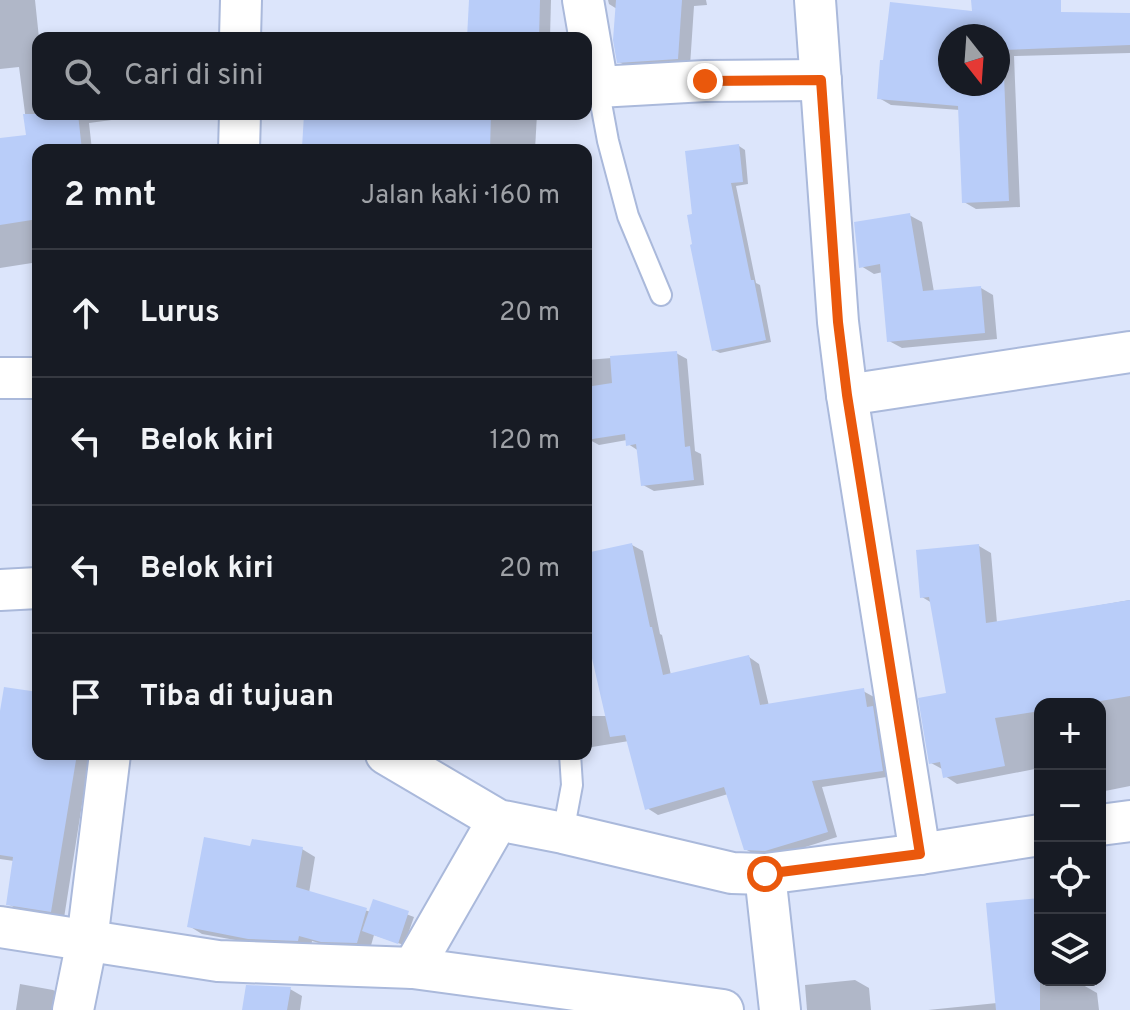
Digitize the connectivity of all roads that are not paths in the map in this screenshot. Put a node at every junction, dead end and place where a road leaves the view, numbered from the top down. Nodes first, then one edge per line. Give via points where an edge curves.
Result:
1 (241, 0) edge
2 (583, 0) edge
3 (815, 0) edge
4 (240, 32) edge
5 (589, 32) edge
6 (592, 52) edge
7 (821, 80) junction
8 (598, 87) junction
9 (240, 120) edge
10 (239, 144) edge
11 (661, 295) dead end
12 (1130, 352) edge
13 (0, 378) edge
14 (32, 378) edge
15 (847, 395) junction
16 (32, 588) edge
17 (0, 590) edge
18 (109, 760) edge
19 (396, 760) edge
20 (570, 760) edge
21 (498, 820) junction
22 (1130, 821) edge
23 (1106, 824) edge
24 (563, 833) junction
25 (1034, 836) edge
26 (920, 854) junction
27 (765, 874) junction
28 (0, 927) edge
29 (87, 941) junction
30 (413, 968) junction
31 (73, 1010) edge
32 (723, 1010) edge
33 (780, 1010) edge

1 - 4 street
2 - 5 street
3 - 7 street
6 - 8 street
7 - 8 street
7 - 15 street
8 - 11 lane via 628,216
9 - 10 street
12 - 15 street
13 - 14 street
15 - 26 street
16 - 17 street
18 - 29 street
19 - 21 street
20 - 24 lane via 572,785
21 - 24 street
21 - 30 street
22 - 23 street
24 - 27 street via 732,873
25 - 26 street
26 - 27 street
27 - 33 street
28 - 29 street
29 - 30 street via 218,961
29 - 31 street
30 - 32 street

